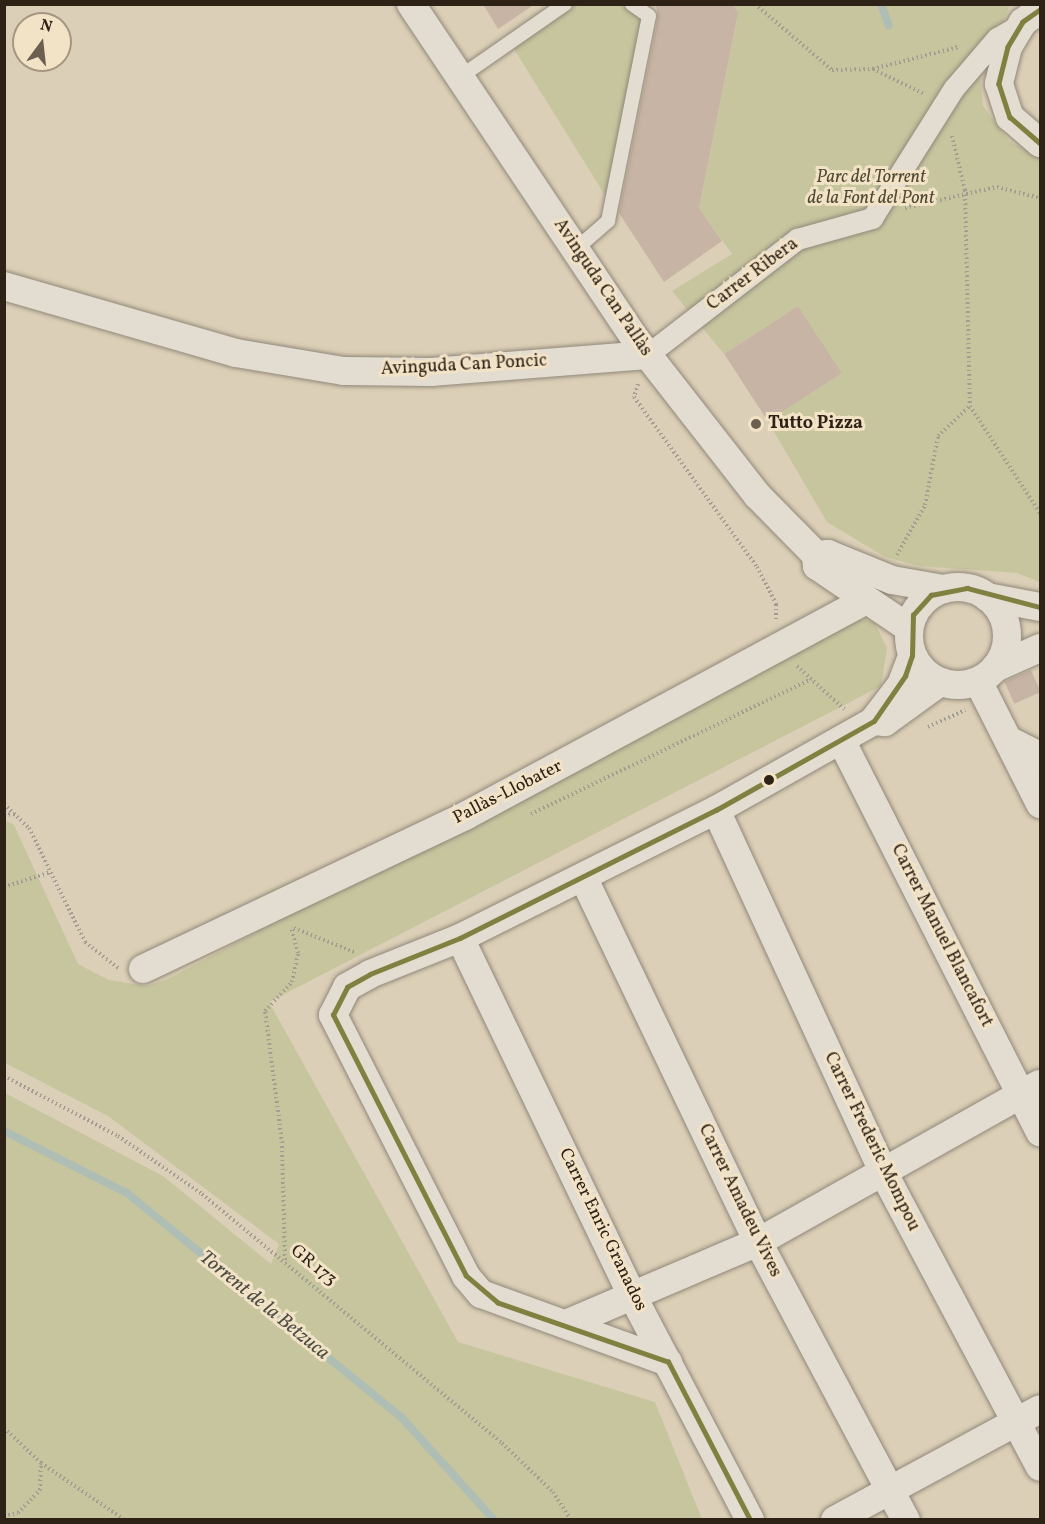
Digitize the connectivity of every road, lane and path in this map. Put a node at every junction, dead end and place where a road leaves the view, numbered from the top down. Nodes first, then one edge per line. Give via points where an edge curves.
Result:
1 (411, 4) edge
2 (565, 4) edge
3 (632, 4) edge
4 (755, 4) edge
5 (1032, 16) edge
6 (993, 44) junction
7 (873, 69) junction
8 (460, 78) junction
9 (944, 104) junction
10 (1041, 142) edge
11 (964, 190) junction
12 (1041, 198) edge
13 (872, 218) junction
14 (576, 249) junction
15 (4, 286) edge
16 (647, 355) junction
17 (969, 406) junction
18 (1041, 513) edge
19 (816, 555) junction
20 (884, 578) junction
21 (943, 589) junction
22 (987, 597) junction
23 (866, 600) junction
24 (1041, 607) edge
25 (911, 642) junction
26 (776, 647) junction
27 (1041, 648) edge
28 (986, 674) junction
29 (811, 679) junction
30 (940, 682) junction
31 (859, 729) junction
32 (1008, 740) junction
33 (1041, 756) edge
34 (4, 804) edge
35 (1041, 804) edge
36 (716, 810) junction
37 (16, 814) junction
38 (4, 815) edge
39 (519, 819) dead end
40 (51, 872) junction
41 (583, 876) junction
42 (4, 887) edge
43 (271, 909) junction
44 (303, 923) dead end
45 (292, 928) junction
46 (460, 938) junction
47 (391, 966) junction
48 (143, 969) joint
49 (4, 1076) edge
50 (1032, 1088) edge
51 (1041, 1132) edge
52 (882, 1170) junction
53 (758, 1242) junction
54 (285, 1261) junction
55 (632, 1295) junction
56 (566, 1324) junction
57 (668, 1362) junction
58 (1028, 1415) edge
59 (4, 1428) edge
60 (41, 1462) junction
61 (1041, 1467) edge
62 (890, 1489) junction
63 (4, 1516) edge
64 (125, 1520) edge
65 (572, 1520) edge
66 (750, 1520) edge
67 (835, 1520) edge
68 (906, 1520) edge

1 - 8 street, Avinguda Can Pallàs
2 - 8 lane
3 - 14 lane via 650,16 608,221
4 - 7 path via 832,70
5 - 6 street
5 - 10 street via 1008,48 999,84 1010,117
6 - 7 path via 939,49
6 - 9 street
7 - 9 path
8 - 14 street, Avinguda Can Pallàs
9 - 11 path
9 - 13 street
11 - 12 path via 997,187
11 - 13 path
11 - 17 path
13 - 16 street, Carrer Ribera via 797,239
14 - 16 street, Avinguda Can Pallàs
15 - 16 street, Avinguda Can Poncic via 236,353 345,371 431,372
16 - 19 street, Avinguda Can Pallàs via 757,495
16 - 26 path via 634,397 757,567 776,604
17 - 18 path
17 - 20 path via 938,436 925,505
19 - 20 street via 828,554
19 - 23 street, Avinguda Can Pallàs via 818,566
20 - 21 street
21 - 22 street via 967,588
21 - 25 street via 921,604
22 - 24 street
22 - 28 street via 1005,625 1005,648
23 - 25 street, Avinguda Can Pallàs
23 - 26 street, Pallàs-Llobater
25 - 30 street
25 - 31 street via 901,685
26 - 29 path
26 - 43 street, Pallàs-Llobater via 567,763
27 - 28 street
28 - 30 street
28 - 32 street
29 - 31 path
29 - 39 path
30 - 31 street via 885,722
31 - 36 street
31 - 50 street, Carrer Manuel Blancafort
32 - 33 street
32 - 35 street
34 - 37 path
36 - 41 street
36 - 52 street, Carrer Frederic Mompou
37 - 38 path
37 - 40 path
40 - 42 path
40 - 48 path via 95,954 117,967
41 - 46 street
41 - 53 street, Carrer Amadeu Vives
43 - 45 path
43 - 48 street, Pallàs-Llobater
44 - 45 path
45 - 47 path
45 - 54 path via 298,952 292,982 265,1011 282,1143
46 - 47 street
46 - 55 street, Carrer Enric Granados
47 - 56 street via 347,987 333,1015 466,1276 498,1303
49 - 54 path, GR 173 via 118,1136
50 - 51 street, Carrer Manuel Blancafort
50 - 52 street
52 - 53 street
52 - 58 street, Carrer Frederic Mompou
53 - 55 street
53 - 62 street, Carrer Amadeu Vives
54 - 65 path, GR 173 via 529,1467
55 - 56 street
55 - 57 street, Carrer Enric Granados
56 - 57 street
57 - 66 street, Carrer Enric Granados
58 - 61 street, Carrer Frederic Mompou
58 - 62 street
59 - 60 path
60 - 63 path via 40,1490 18,1513
60 - 64 path
62 - 67 street
62 - 68 street, Carrer Amadeu Vives

